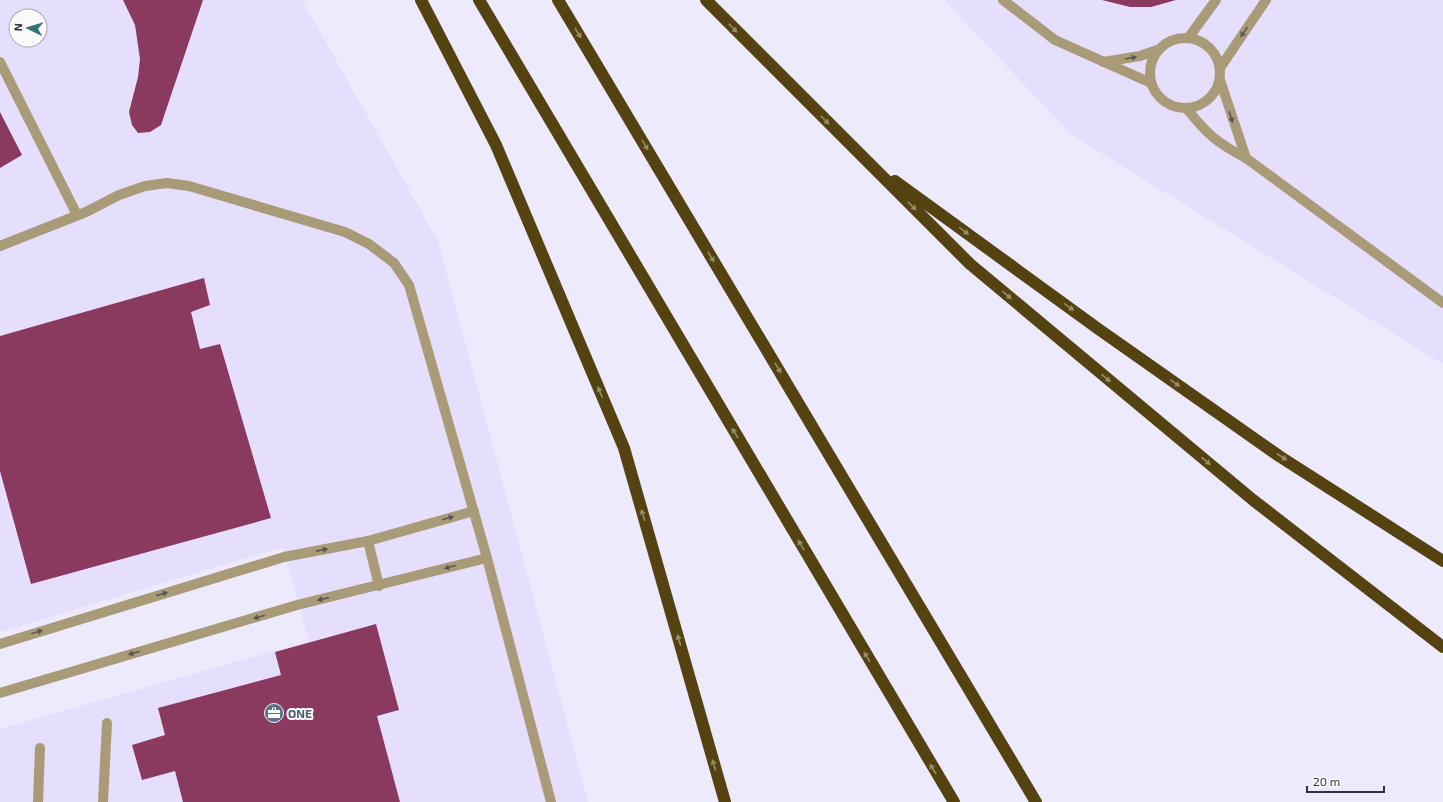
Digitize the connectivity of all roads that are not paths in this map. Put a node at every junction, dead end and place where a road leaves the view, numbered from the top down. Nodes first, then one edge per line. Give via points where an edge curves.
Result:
1 (421, 0) edge
2 (479, 0) edge
3 (558, 0) edge
4 (706, 0) edge
5 (1003, 0) edge
6 (1216, 0) edge
7 (1266, 0) edge
8 (1188, 37) junction
9 (1157, 50) junction
10 (0, 62) edge
11 (1103, 62) junction
12 (1220, 68) junction
13 (1220, 80) junction
14 (1150, 83) junction
15 (1187, 108) junction
16 (1246, 158) junction
17 (864, 159) junction
18 (77, 215) junction
19 (0, 246) edge
20 (1443, 303) edge
21 (474, 511) junction
22 (368, 541) junction
23 (487, 558) junction
24 (1443, 561) edge
25 (379, 586) junction
26 (0, 644) edge
27 (1443, 647) edge
28 (0, 693) edge
29 (107, 723) dead end
30 (40, 748) dead end
31 (38, 802) edge
32 (103, 802) edge
33 (551, 802) edge
34 (725, 802) edge
35 (954, 802) edge
36 (1036, 802) edge

34 -> 1 highway via 624,448 496,145
35 -> 2 highway
3 -> 36 highway
4 -> 17 highway
5 - 11 lane via 1056,40
6 - 8 lane
7 -> 12 lane
8 - 9 lane via 1166,42
8 - 12 lane via 1209,47 1216,56
11 -> 9 lane via 1140,56
9 - 14 lane via 1149,72
10 - 18 lane
11 - 14 lane
12 - 13 lane
13 - 15 lane via 1208,100 1198,106
13 -> 16 lane
14 - 15 lane via 1164,102 1175,107
15 - 16 lane via 1204,130 1222,145
16 - 20 lane
17 -> 24 highway via 1279,456
17 -> 27 highway via 970,264 1252,500
18 - 19 lane
18 - 21 lane via 145,186 167,183 189,186 345,232 369,244 388,258 409,285
22 -> 21 lane
21 - 23 lane
22 - 25 lane
26 -> 22 lane via 284,557
23 -> 25 lane
23 - 33 lane
25 -> 28 lane via 296,606
29 - 32 lane
30 - 31 lane

